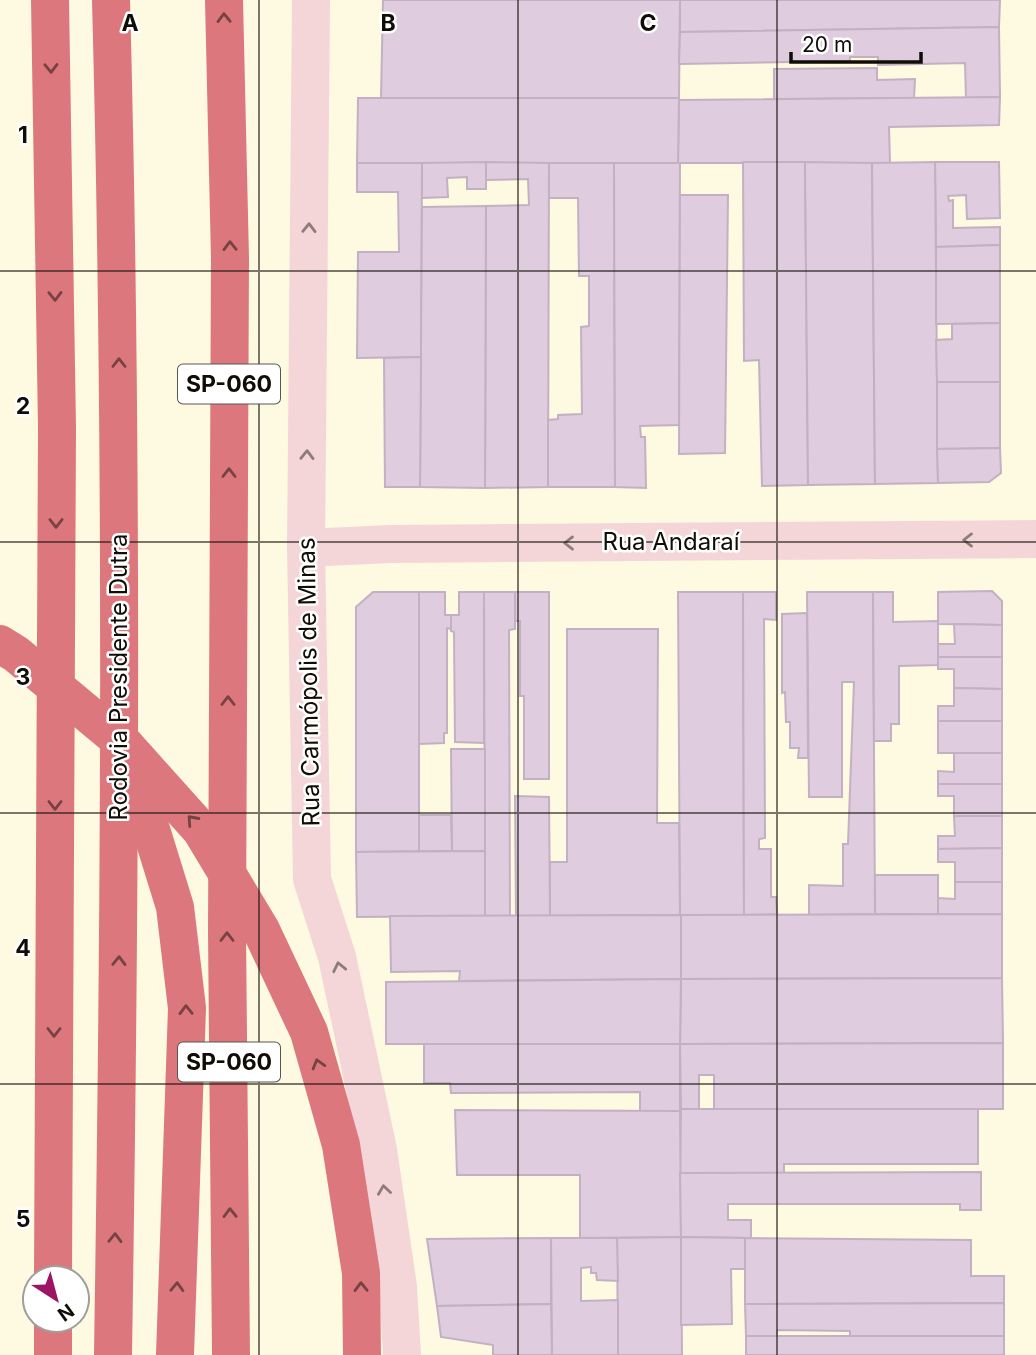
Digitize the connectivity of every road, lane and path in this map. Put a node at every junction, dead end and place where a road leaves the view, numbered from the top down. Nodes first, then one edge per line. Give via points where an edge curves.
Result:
1 (50, 0) edge
2 (111, 0) edge
3 (224, 0) edge
4 (311, 0) edge
5 (1036, 539) edge
6 (306, 548) junction
7 (0, 644) edge
8 (94, 721) junction
9 (53, 1264) edge
10 (53, 1334) edge
11 (53, 1355) edge
12 (113, 1355) edge
13 (175, 1355) edge
14 (231, 1355) edge
15 (362, 1355) edge
16 (402, 1355) edge

1 -> 9 highway via 57,427
12 -> 2 highway, Rodovia Presidente Dutra via 120,418
14 -> 3 highway, SP-060 via 227,945 230,258
6 -> 4 main road, Rua Carmópolis de Minas
5 -> 6 main road, Rua Andaraí
16 -> 6 main road, Rua Carmópolis de Minas via 398,1287 378,1150 337,957 312,879
7 - 8 highway
13 -> 8 highway via 187,1008 175,907 145,810
15 -> 8 highway via 361,1273 341,1145 309,1032 261,930 201,830 123,743
10 - 11 highway

